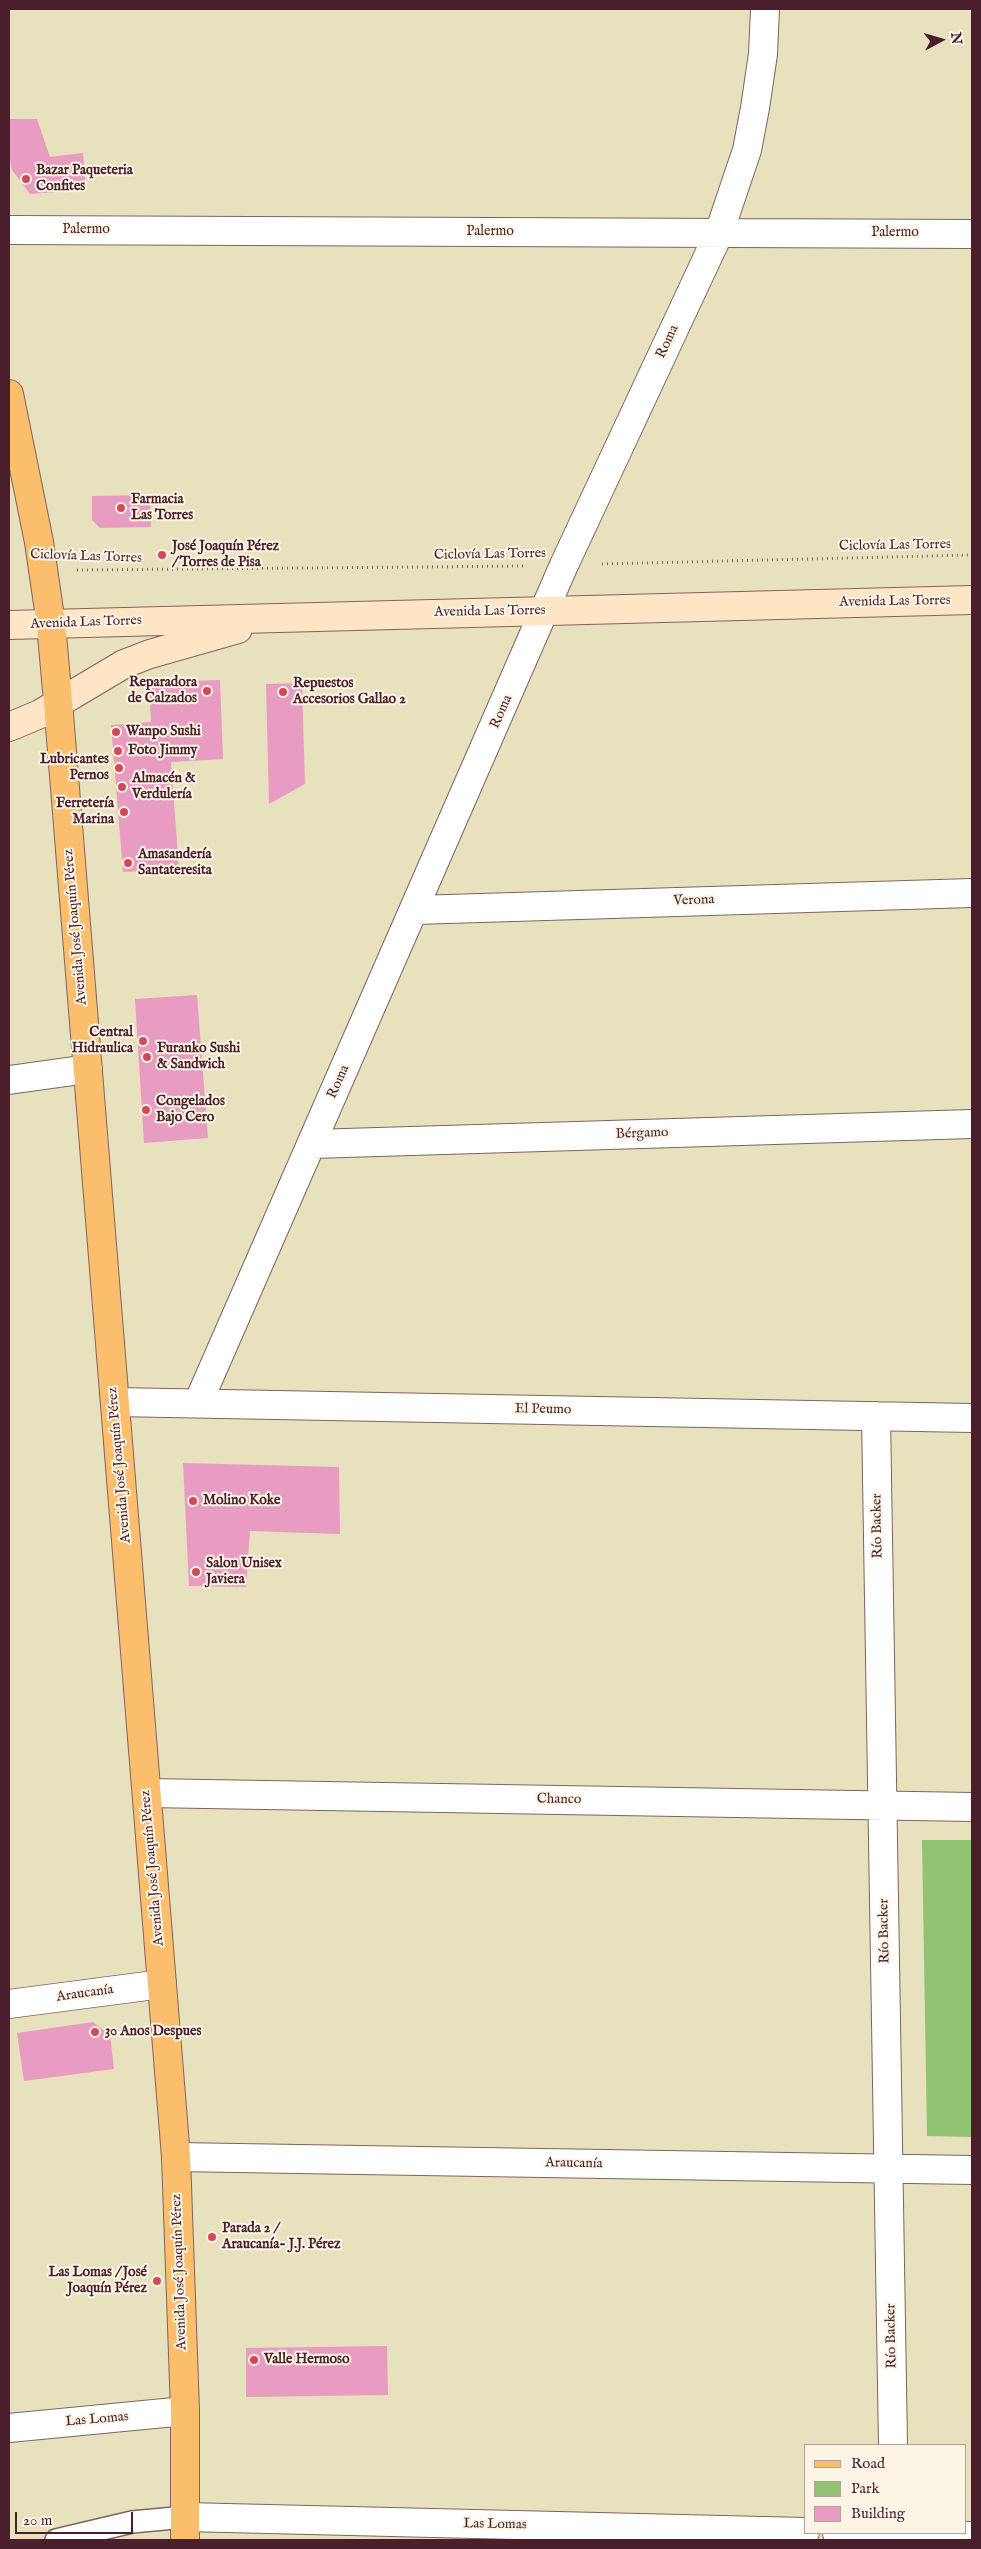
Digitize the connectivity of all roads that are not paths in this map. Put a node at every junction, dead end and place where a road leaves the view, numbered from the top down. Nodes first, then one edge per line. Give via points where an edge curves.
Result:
1 (765, 9) edge
2 (9, 230) edge
3 (719, 233) junction
4 (972, 234) edge
5 (9, 394) edge
6 (972, 600) edge
7 (546, 611) junction
8 (284, 616) junction
9 (9, 624) edge
10 (51, 624) junction
11 (58, 702) junction
12 (9, 727) edge
13 (972, 893) edge
14 (415, 910) junction
15 (88, 1069) junction
16 (9, 1080) edge
17 (972, 1124) edge
18 (312, 1144) junction
19 (115, 1402) junction
20 (198, 1403) junction
21 (876, 1416) junction
22 (972, 1418) edge
23 (147, 1793) junction
24 (883, 1806) junction
25 (972, 1807) edge
26 (162, 1984) junction
27 (9, 2004) edge
28 (176, 2157) junction
29 (889, 2169) junction
30 (972, 2170) edge
31 (185, 2412) junction
32 (9, 2428) edge
33 (893, 2444) edge
34 (185, 2529) edge
35 (804, 2532) edge
36 (856, 2534) edge
37 (895, 2536) edge
38 (972, 2536) edge
39 (56, 2540) edge

1 - 3 street, Roma via 763,54 752,125
2 - 3 street, Palermo
3 - 4 street, Palermo
3 - 7 street, Roma via 564,565
5 - 10 main road, Avenida José Joaquín Pérez via 25,467
6 - 7 main road, Avenida Las Torres
7 - 8 main road, Avenida Las Torres
7 - 14 street, Roma
8 - 10 main road, Avenida Las Torres
8 - 11 main road via 150,654 101,676
9 - 10 main road, Avenida Las Torres
10 - 11 main road, Avenida José Joaquín Pérez
11 - 12 main road via 40,714
11 - 15 main road, Avenida José Joaquín Pérez
13 - 14 street, Verona
14 - 18 street, Roma
15 - 16 street
15 - 19 main road, Avenida José Joaquín Pérez
17 - 18 street, Bérgamo
18 - 20 street, Roma
19 - 20 street, El Peumo
19 - 23 main road, Avenida José Joaquín Pérez
20 - 21 street, El Peumo
21 - 22 street, El Peumo
21 - 24 street, Río Backer
23 - 24 street, Chanco
23 - 26 main road, Avenida José Joaquín Pérez
24 - 25 street, Chanco
24 - 29 street, Río Backer
26 - 27 street, Araucanía
26 - 28 main road, Avenida José Joaquín Pérez
28 - 29 street, Araucanía
28 - 31 main road, Avenida José Joaquín Pérez
29 - 30 street, Araucanía
29 - 33 street, Río Backer
31 - 32 street, Las Lomas
31 - 34 main road, Avenida José Joaquín Pérez
34 - 35 street, Las Lomas
34 - 39 lane via 132,2522
36 - 37 street
37 - 38 street

